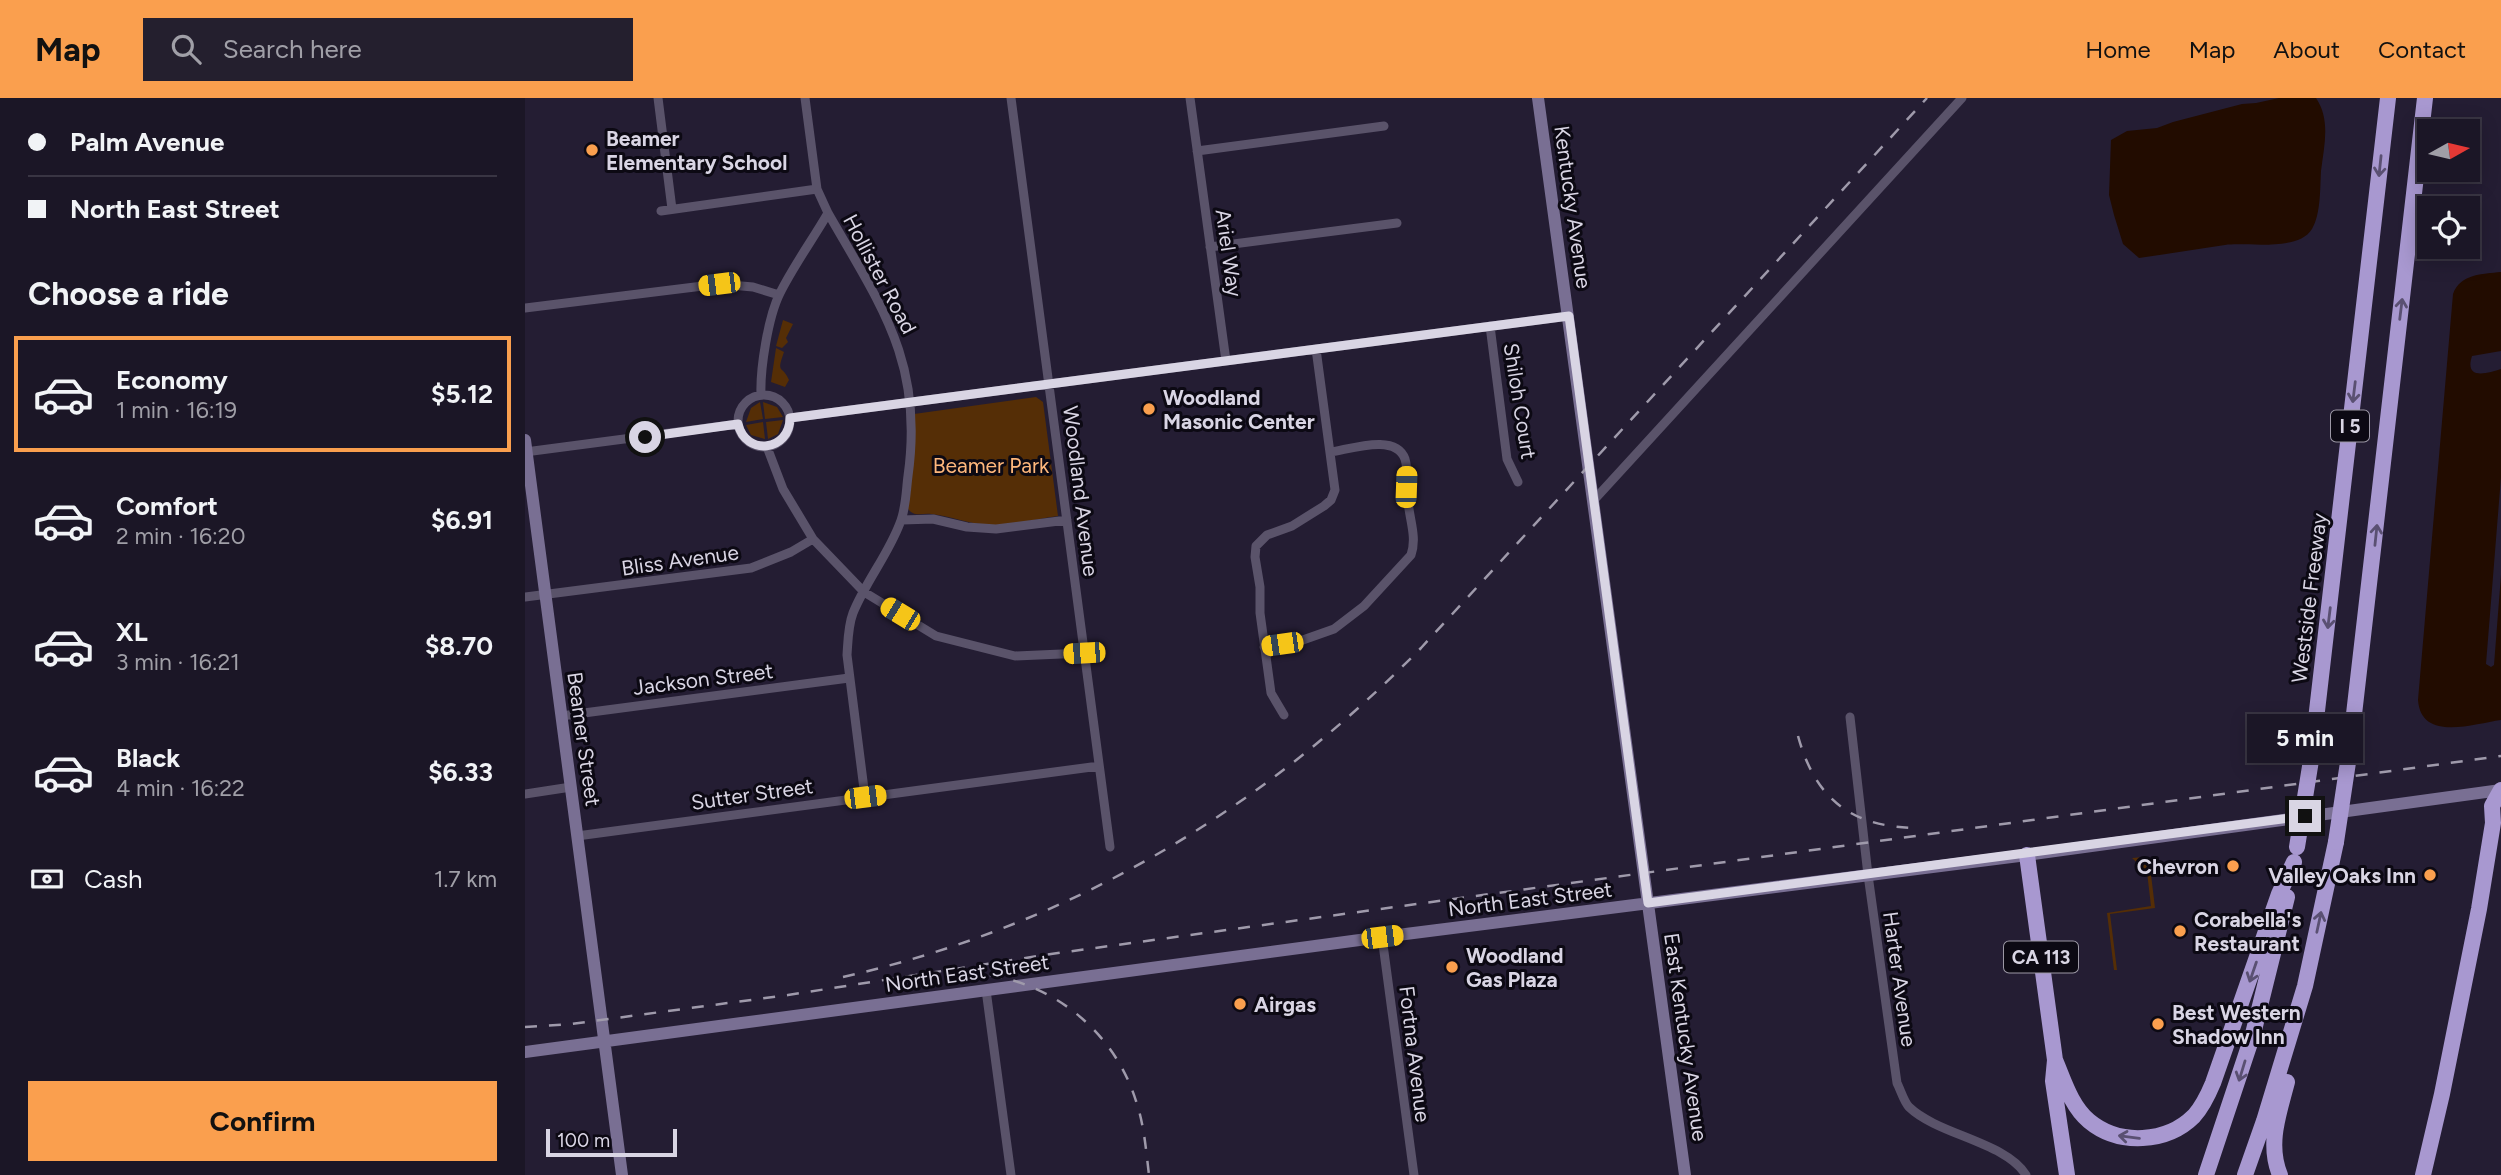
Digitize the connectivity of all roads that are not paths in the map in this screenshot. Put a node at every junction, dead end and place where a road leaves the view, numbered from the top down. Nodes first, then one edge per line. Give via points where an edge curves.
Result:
1 (658, 98) edge
2 (805, 98) edge
3 (1011, 98) edge
4 (1190, 98) edge
5 (1538, 98) edge
6 (1962, 98) edge
7 (2388, 98) edge
8 (2425, 98) edge
9 (1384, 126) dead end
10 (1197, 151) junction
11 (817, 189) junction
12 (672, 209) junction
13 (660, 211) dead end
14 (828, 213) junction
15 (1397, 223) dead end
16 (1210, 247) junction
17 (779, 295) junction
18 (525, 309) edge
19 (1569, 316) junction
20 (1490, 326) junction
21 (1316, 349) junction
22 (1226, 361) junction
23 (1049, 383) junction
24 (761, 395) junction
25 (911, 403) junction
26 (790, 418) junction
27 (738, 424) junction
28 (767, 447) junction
29 (525, 448) edge
30 (1331, 452) junction
31 (1518, 482) dead end
32 (1594, 500) junction
33 (902, 520) junction
34 (1067, 520) junction
35 (813, 539) junction
36 (863, 592) junction
37 (545, 595) junction
38 (525, 597) edge
39 (1264, 647) junction
40 (1084, 653) junction
41 (849, 678) junction
42 (1284, 715) dead end
43 (561, 716) junction
44 (1850, 716) dead end
45 (1099, 766) junction
46 (571, 787) junction
47 (2501, 790) edge
48 (525, 794) edge
49 (865, 797) junction
50 (577, 836) junction
51 (2501, 841) edge
52 (1110, 847) dead end
53 (2295, 854) junction
54 (2027, 855) junction
55 (1868, 875) junction
56 (1648, 903) junction
57 (1382, 937) junction
58 (2305, 986) junction
59 (986, 990) junction
60 (605, 1042) junction
61 (525, 1052) edge
62 (2055, 1060) junction
63 (622, 1175) edge
64 (1011, 1175) edge
65 (1414, 1175) edge
66 (1685, 1175) edge
67 (2026, 1175) edge
68 (2067, 1175) edge
69 (2206, 1175) edge
70 (2245, 1175) edge
71 (2280, 1175) edge
72 (2423, 1175) edge
73 (2433, 1175) edge

1 - 12 street
2 - 11 street, Hollister Road
3 - 23 street, Woodland Avenue
4 - 10 street, Ariel Way
5 - 19 main road, Kentucky Avenue
6 - 32 street
7 -> 53 highway, Westside Freeway / I 5, bridge via 2312,754
58 -> 8 highway, I 5, bridge via 2336,842 2350,749
9 - 10 street
10 - 16 street, Ariel Way
11 - 12 street
11 - 14 street, Hollister Road
12 - 13 street
14 - 17 street
14 - 25 street, Hollister Road via 889,320 907,372
15 - 16 street
16 - 22 street, Ariel Way
17 - 18 street via 719,284
17 - 24 street via 761,372
19 - 20 street
19 - 32 main road, Kentucky Avenue
20 - 21 street
20 - 31 street, Shiloh Court via 1507,459
21 - 22 street
21 - 30 street
22 - 23 street
23 - 25 street
23 - 34 street, Woodland Avenue
24 - 26 street via 780,400
24 - 27 street via 743,405
25 - 26 street
25 - 33 street, Hollister Road
26 - 28 street via 785,437
27 - 28 street via 748,442
27 - 29 street
28 - 35 street via 783,489
29 - 37 main road, Beamer Street
30 - 39 street via 1335,490 1331,500 1293,526 1267,535 1256,547
30 - 39 street via 1380,443 1399,449 1405,458 1415,545 1411,555 1350,619 1317,636
32 - 56 main road, Kentucky Avenue
33 - 34 street via 933,519 996,529
33 - 36 street, Hollister Road
34 - 40 street, Woodland Avenue
35 - 36 street
35 - 37 street, Bliss Avenue via 751,568
36 - 40 street via 936,636 1015,656
36 - 41 street, Hollister Road via 848,636
37 - 38 street, Bliss Avenue
37 - 43 main road, Beamer Street
39 - 42 street via 1271,693
40 - 45 street, Woodland Avenue
41 - 43 street, Jackson Street
41 - 49 street, Hollister Road
43 - 46 main road, Beamer Street
44 - 55 street, Harter Avenue
45 - 49 street, Sutter Street
45 - 52 street, Woodland Avenue
46 - 48 street
46 - 50 main road, Beamer Street
47 - 54 main road, North East Street
47 - 72 highway via 2492,806 2479,909
49 - 50 street, Sutter Street
50 - 60 main road, Beamer Street
51 - 73 highway
53 -> 62 highway via 2213,1083 2193,1117 2154,1137 2114,1135 2089,1122 2078,1110
53 -> 69 highway, Westside Freeway / I 5 via 2256,1022
54 - 55 main road, North East Street
54 - 62 highway, CA 113
55 - 56 main road, North East Street
55 - 67 street, Harter Avenue via 1893,1062 1908,1106 2002,1154
56 - 57 main road, North East Street
56 - 66 main road, East Kentucky Avenue
57 - 59 main road, North East Street
57 - 65 street, Fortna Avenue
58 - 70 highway, I 5
58 - 71 highway via 2295,1056 2275,1131 2274,1155
59 - 60 main road, North East Street
59 - 64 street
60 - 61 main road, North East Street
60 - 63 main road, Beamer Street
62 - 68 highway, CA 113 via 2053,1081

